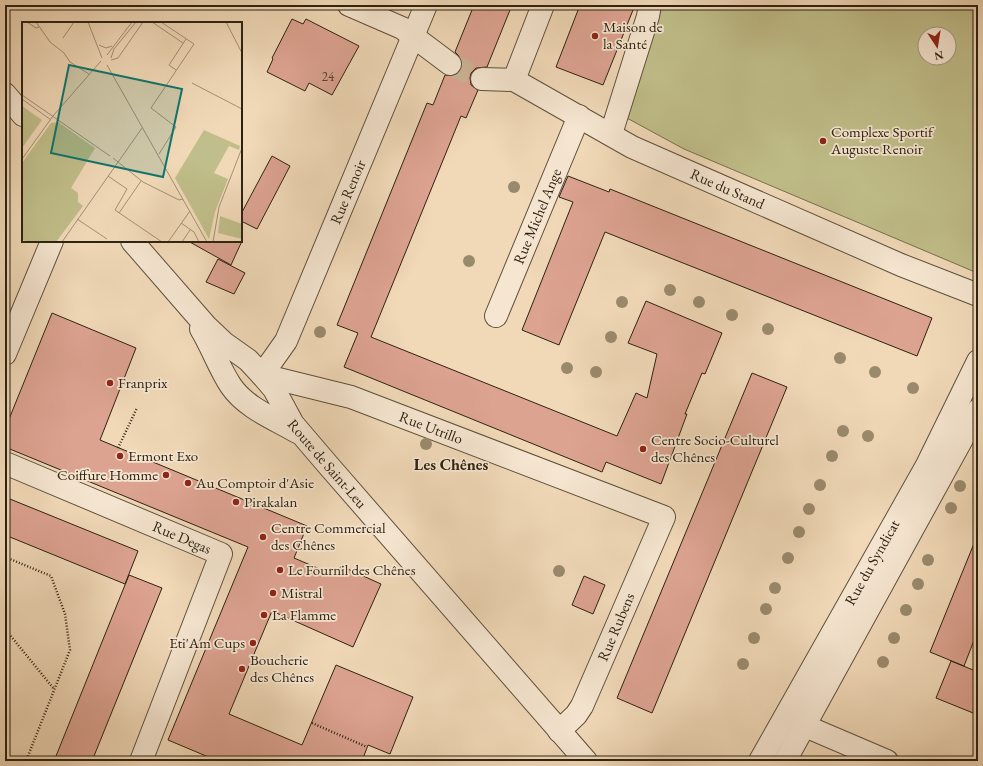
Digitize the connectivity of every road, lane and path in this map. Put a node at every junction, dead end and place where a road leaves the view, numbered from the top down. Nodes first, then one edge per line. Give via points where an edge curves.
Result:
1 (349, 5) edge
2 (426, 5) edge
3 (543, 5) edge
4 (650, 5) edge
5 (413, 36) junction
6 (450, 64) tunnel mouth
7 (482, 79) tunnel mouth
8 (514, 80) junction
9 (579, 116) junction
10 (611, 134) junction
11 (52, 242) edge
12 (133, 242) edge
13 (978, 296) edge
14 (184, 300) junction
15 (496, 316) dead end
16 (5, 354) edge
17 (978, 361) edge
18 (262, 375) junction
19 (137, 408) dead end
20 (978, 410) edge
21 (305, 437) junction
22 (118, 448) dead end
23 (5, 462) edge
24 (664, 517) joint
25 (5, 557) edge
26 (5, 629) edge
27 (54, 690) junction
28 (312, 723) dead end
29 (805, 726) junction
30 (559, 731) junction
31 (367, 747) dead end
32 (26, 761) edge
33 (141, 761) edge
34 (586, 761) edge
35 (760, 761) edge
36 (784, 761) edge
37 (887, 761) edge

1 - 5 street via 402,28
2 - 5 street, Rue Renoir
3 - 8 street
4 - 10 street
5 - 6 street
5 - 18 street, Rue Renoir via 286,341
7 - 8 street, Rue du Stand
8 - 9 street, Rue du Stand
9 - 10 street, Rue du Stand
9 - 15 street, Rue Michel Ange
10 - 13 street, Rue du Stand via 632,147 887,259
11 - 16 street
12 - 14 street, Route de Saint-Leu
14 - 18 street, Route de Saint-Leu via 224,343 248,360
14 - 21 street via 232,388 250,405
17 - 35 street, Rue du Syndicat via 926,468
18 - 21 street, Route de Saint-Leu via 274,388 286,413
18 - 24 street, Rue Utrillo via 351,397
19 - 22 path
20 - 29 street, Rue du Syndicat
21 - 30 street, Route de Saint-Leu
23 - 33 street, Rue Degas via 221,554
24 - 30 street, Rue Rubens via 582,706
25 - 27 path via 51,576 65,614 70,650
26 - 27 path
27 - 32 path
28 - 31 path
29 - 36 street, Rue du Syndicat
29 - 37 street
30 - 34 street, Route de Saint-Leu

